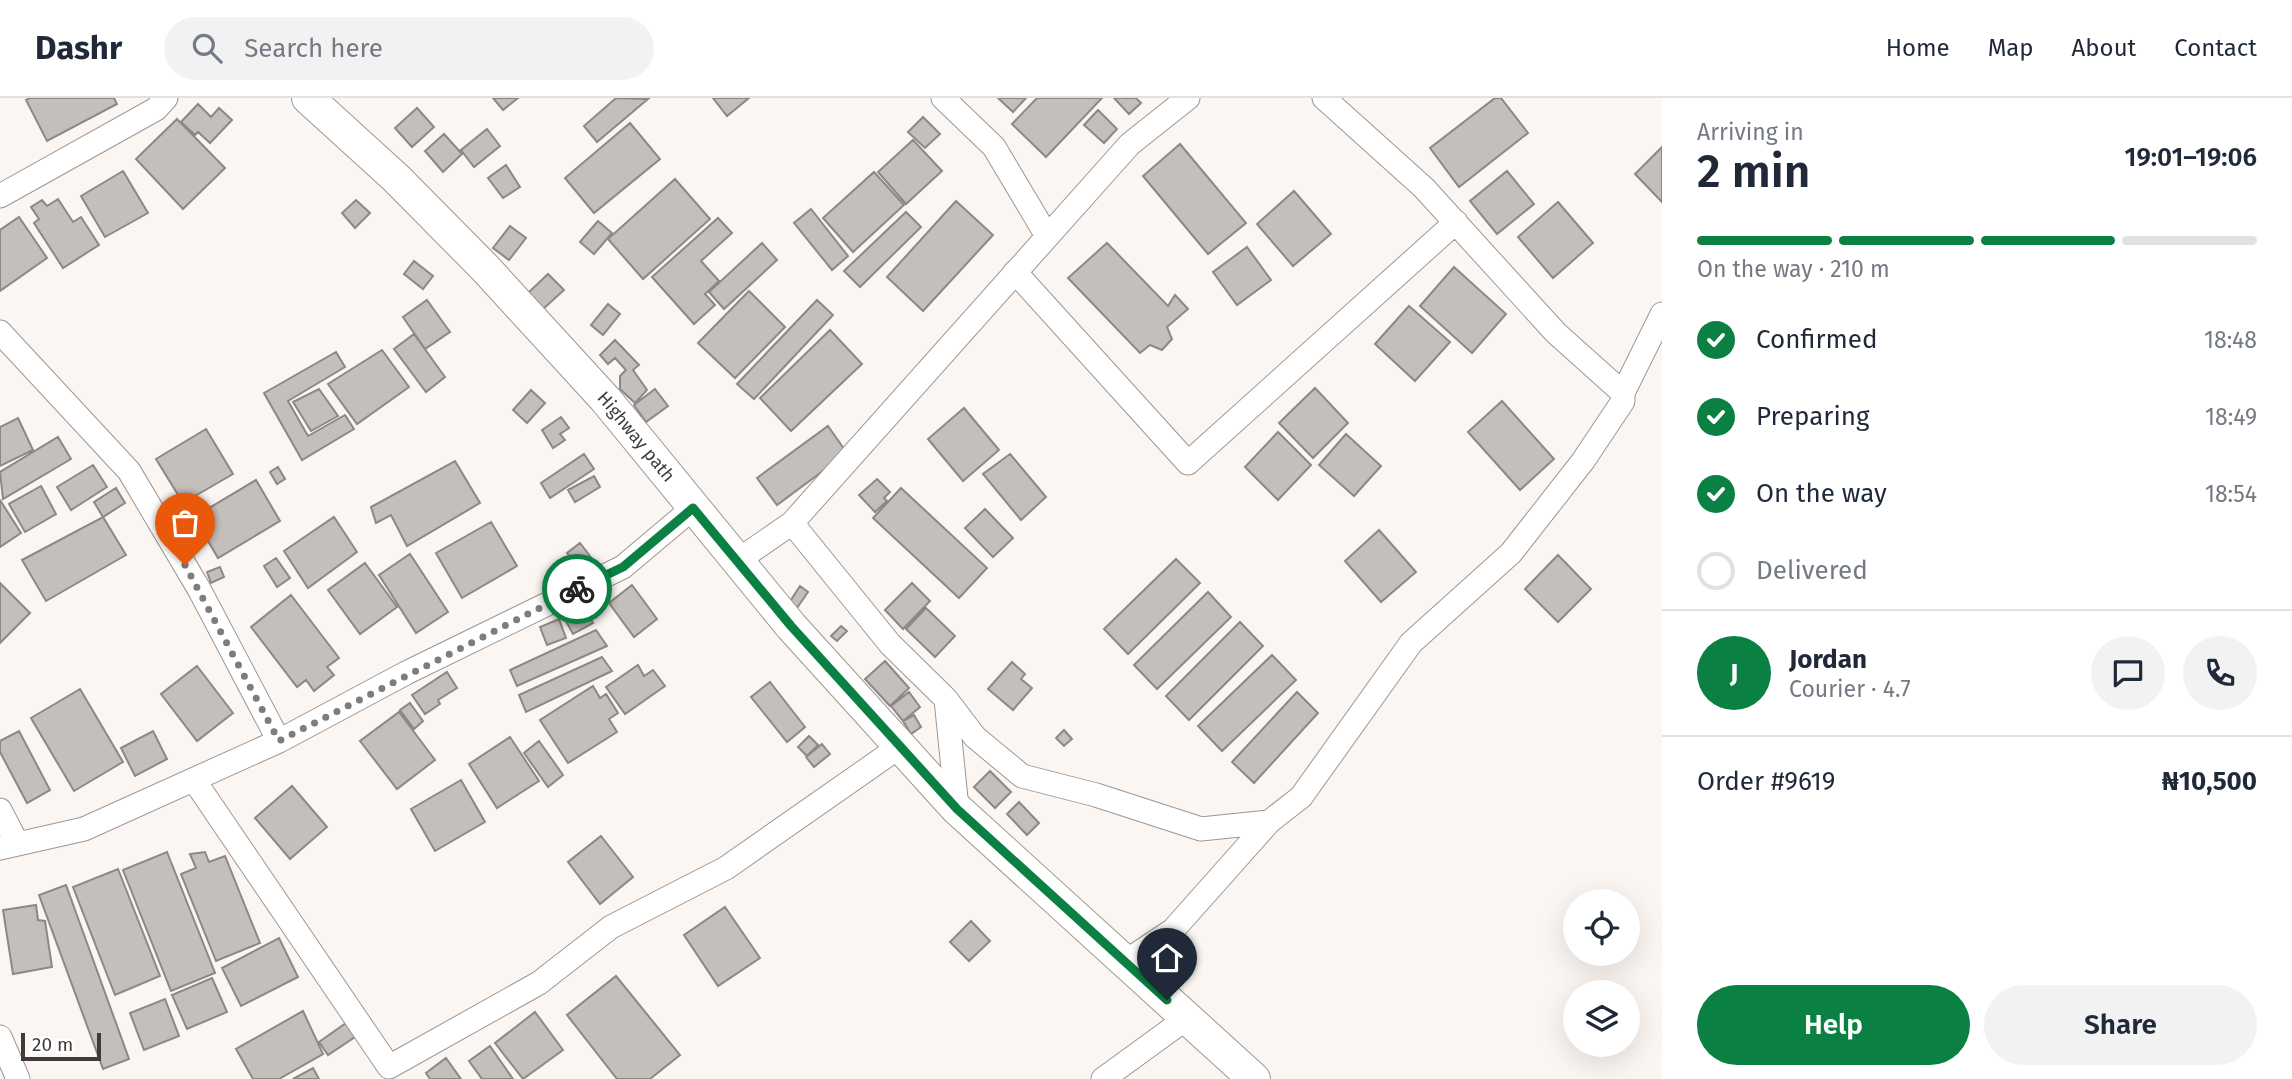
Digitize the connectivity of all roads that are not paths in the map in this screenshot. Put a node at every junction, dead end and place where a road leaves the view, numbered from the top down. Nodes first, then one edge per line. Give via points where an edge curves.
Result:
1 (166, 98) edge
2 (308, 98) edge
3 (943, 98) edge
4 (1188, 98) edge
5 (1324, 98) edge
6 (0, 196) edge
7 (1456, 222) junction
8 (1047, 236) junction
9 (1015, 272) junction
10 (1662, 314) edge
11 (0, 332) edge
12 (1623, 393) junction
13 (693, 508) junction
14 (792, 523) junction
15 (737, 561) junction
16 (946, 699) junction
17 (279, 741) junction
18 (902, 745) junction
19 (194, 780) junction
20 (957, 809) junction
21 (0, 810) edge
22 (1269, 822) junction
23 (8, 845) edge
24 (1125, 962) junction
25 (1187, 1018) junction
26 (0, 1037) edge
27 (18, 1079) edge
28 (1103, 1079) edge
29 (1254, 1079) edge

1 - 6 street via 156,109
2 - 13 street, Highway path via 485,268 606,400
3 - 8 street via 994,147
4 - 8 street via 1130,144
5 - 7 street
7 - 9 street via 1188,463
7 - 12 street via 1556,333
8 - 9 street
9 - 14 street
10 - 12 street
11 - 17 street via 129,471 199,589
12 - 22 street via 1613,418 1511,552 1411,643 1301,797
13 - 15 street, Highway path
13 - 17 street via 623,567
14 - 15 street
14 - 16 street via 890,644
15 - 18 street, Highway path
16 - 20 street
16 - 22 street via 975,737 1022,776 1201,829
17 - 19 street
18 - 19 street via 726,868 611,927 539,983 389,1067
18 - 20 street, Highway path
19 - 23 street via 84,829
20 - 24 street, Highway path
21 - 23 street
22 - 24 street via 1173,930
24 - 25 street, Highway path
25 - 28 street
25 - 29 street, Highway path
26 - 27 street

